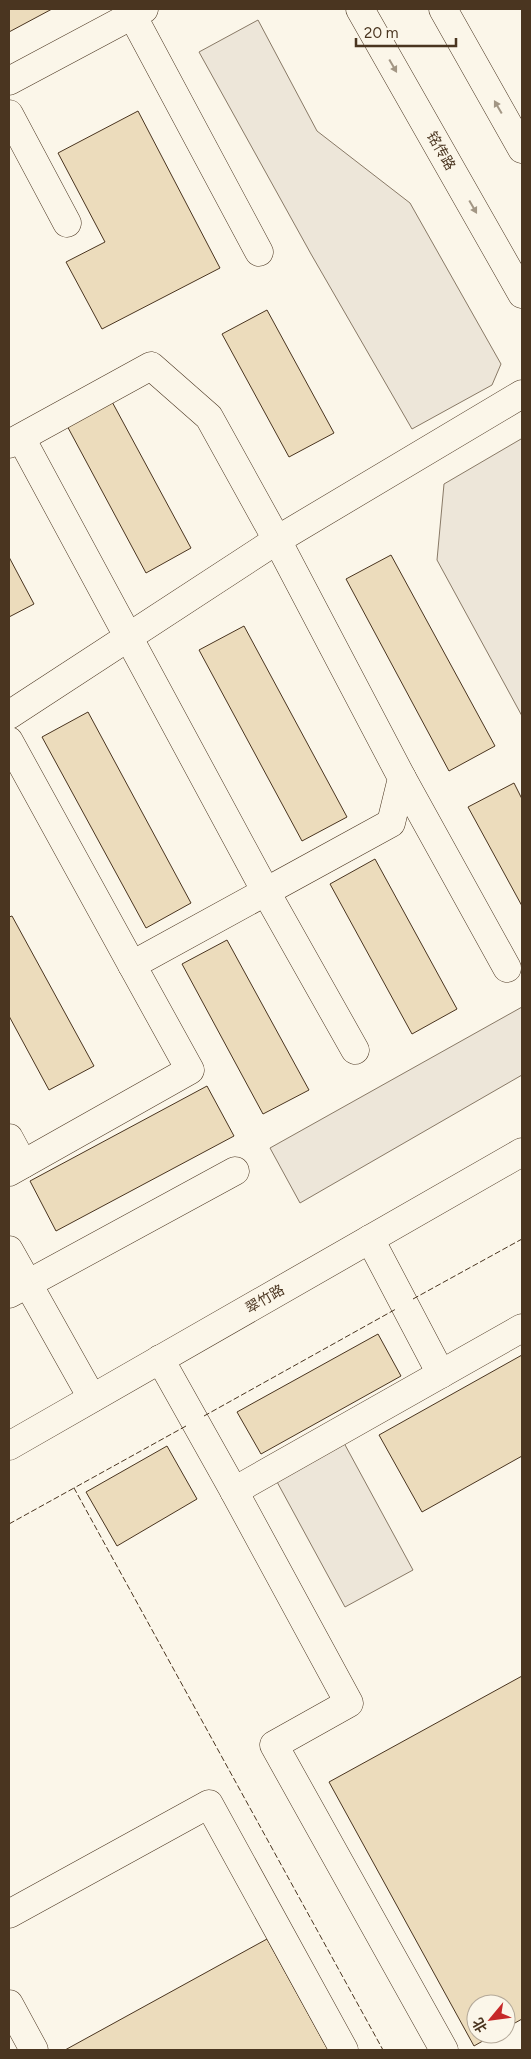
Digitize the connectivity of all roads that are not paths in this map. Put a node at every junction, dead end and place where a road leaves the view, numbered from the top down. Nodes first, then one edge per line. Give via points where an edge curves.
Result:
1 (360, 9) edge
2 (443, 9) edge
3 (135, 11) edge
4 (9, 81) edge
5 (9, 114) edge
6 (522, 149) edge
7 (67, 223) dead end
8 (259, 252) dead end
9 (522, 294) edge
10 (522, 394) edge
11 (15, 441) edge
12 (277, 540) junction
13 (129, 636) junction
14 (9, 715) edge
15 (9, 742) edge
16 (402, 778) junction
17 (266, 892) junction
18 (132, 965) junction
19 (507, 968) dead end
20 (355, 1050) dead end
21 (9, 1138) edge
22 (522, 1152) edge
23 (16, 1168) edge
24 (235, 1171) dead end
25 (370, 1239) junction
26 (9, 1250) edge
27 (18, 1289) edge
28 (522, 1328) edge
29 (160, 1359) junction
30 (441, 1374) junction
31 (92, 1398) junction
32 (9, 1446) edge
33 (234, 1491) junction
34 (9, 1914) edge
35 (9, 2004) edge
36 (34, 2050) edge
37 (344, 2050) edge
38 (444, 2050) edge

1 -> 9 street, 铭传路
6 -> 2 street
3 - 4 street
3 - 8 street
5 - 7 street
10 - 12 street
11 - 12 street via 151,366 209,417
11 - 13 street
12 - 13 street
12 - 16 street
13 - 14 street
13 - 17 street
15 - 18 street
16 - 17 street via 392,823
16 - 19 street
17 - 18 street
17 - 20 street
18 - 23 street via 190,1070
21 - 23 street
22 - 25 street, 翠竹路
24 - 27 street
25 - 29 street, 翠竹路
25 - 30 street
26 - 27 street
27 - 31 street
28 - 30 street
29 - 31 street, 翠竹路
29 - 33 street
30 - 33 street
31 - 32 street, 翠竹路
33 - 38 street via 349,1702 274,1745
34 - 37 street via 209,1804
35 - 36 street

